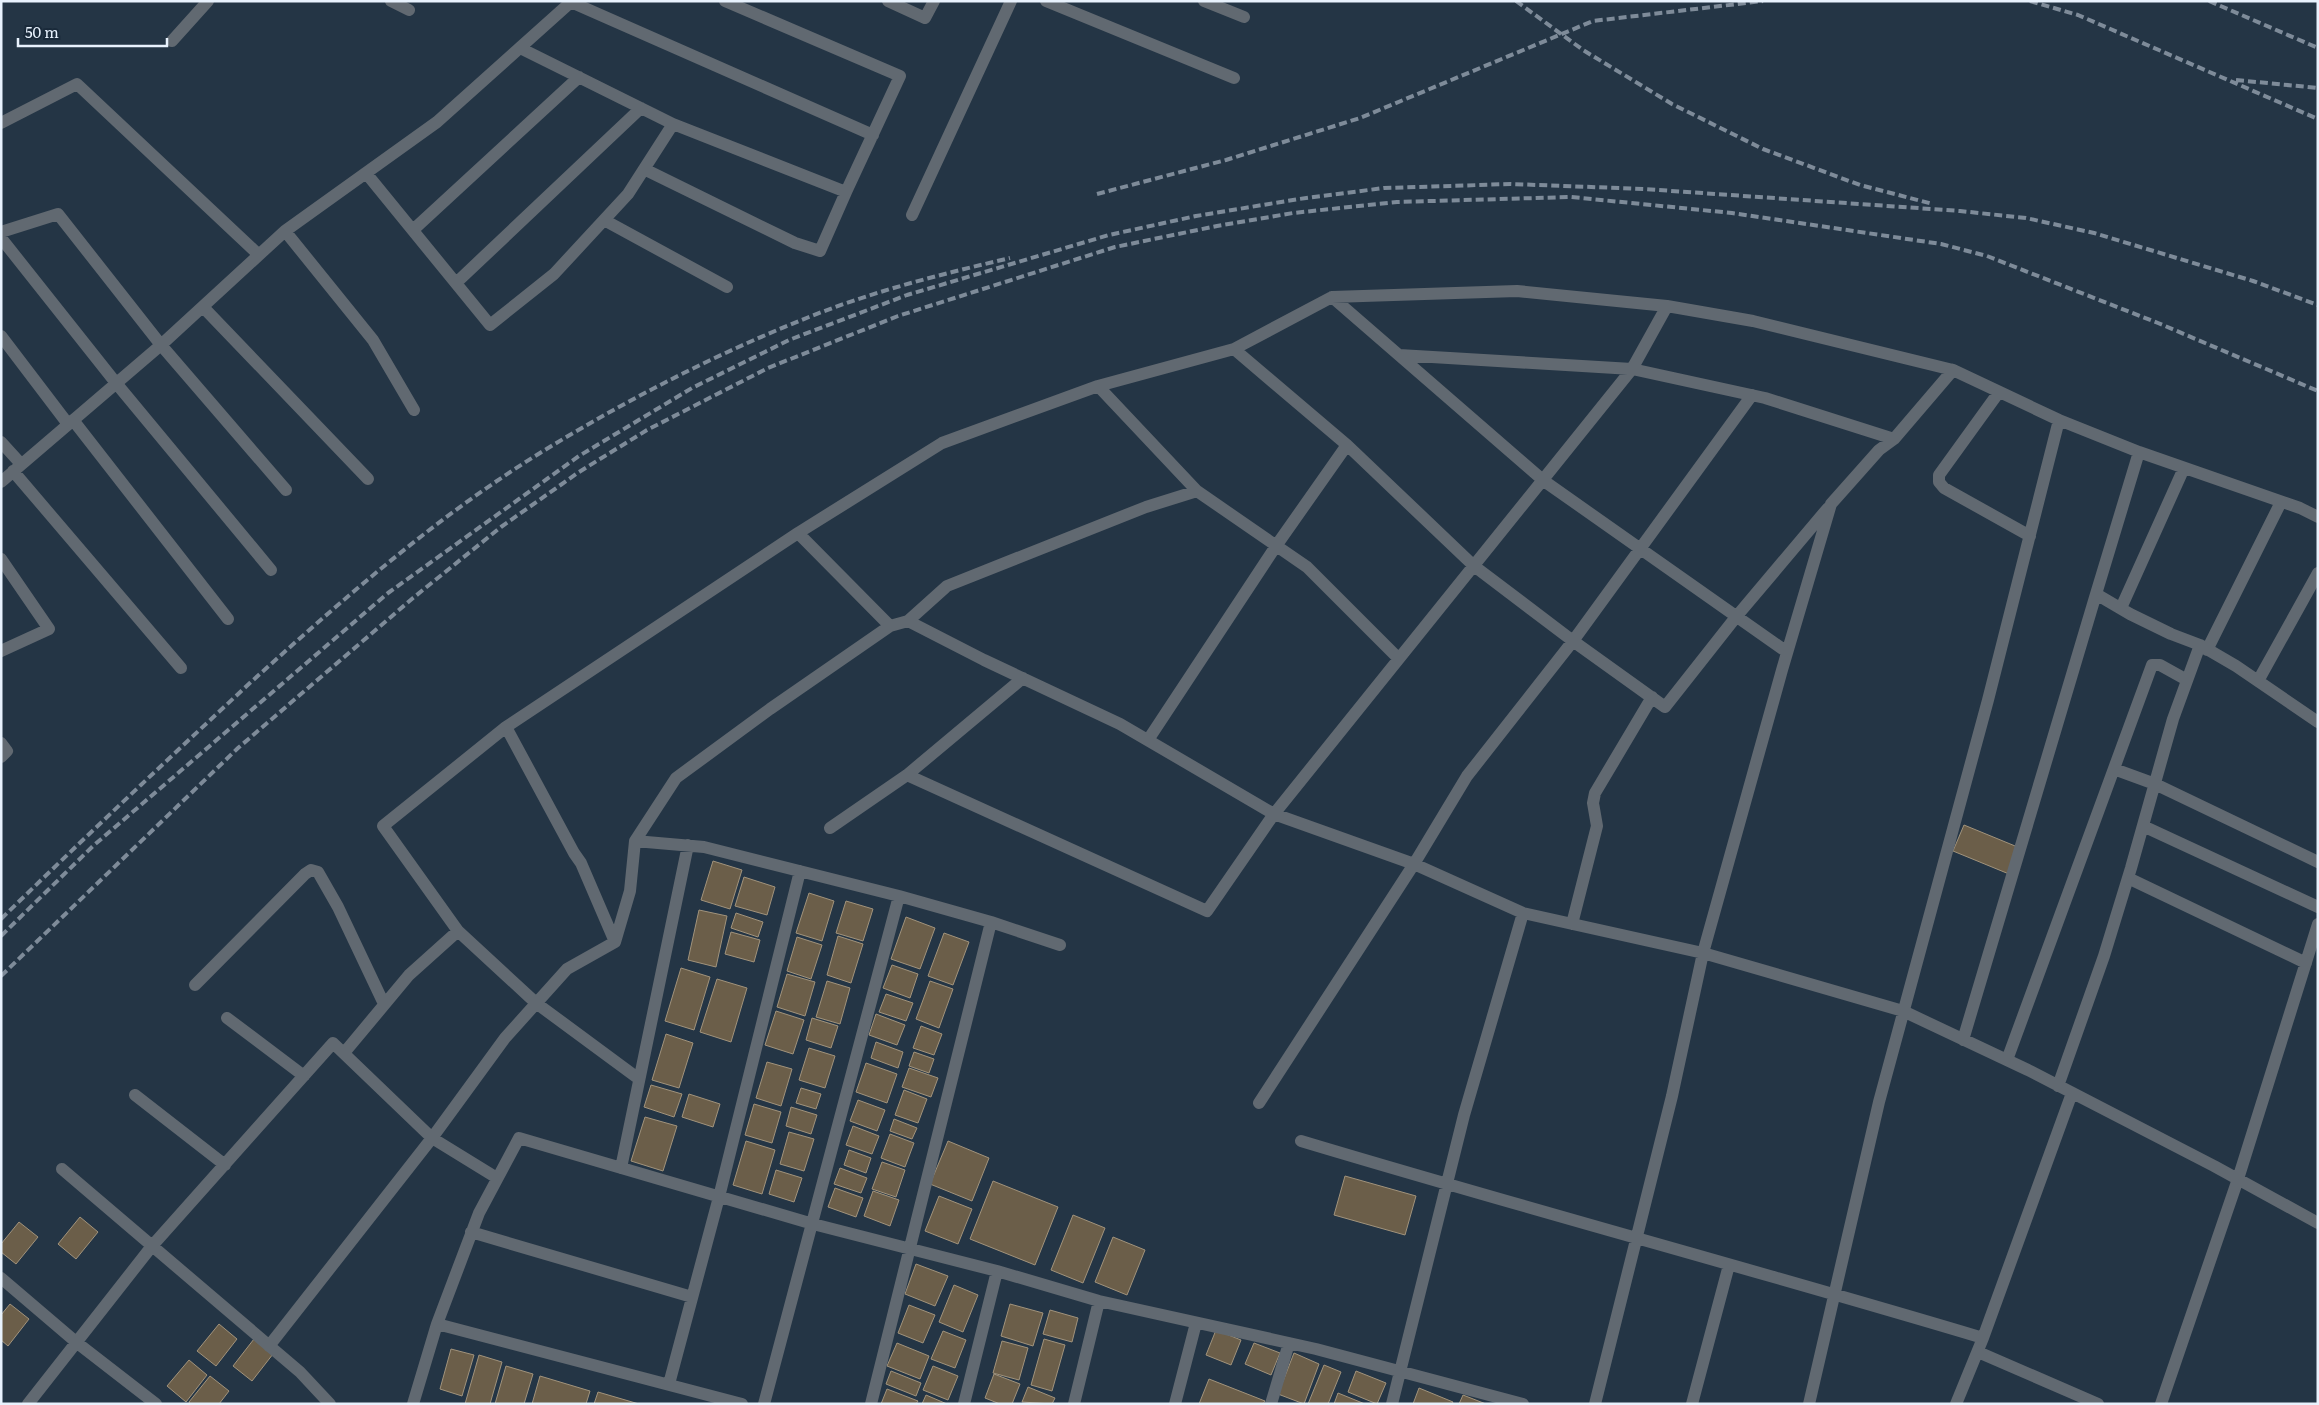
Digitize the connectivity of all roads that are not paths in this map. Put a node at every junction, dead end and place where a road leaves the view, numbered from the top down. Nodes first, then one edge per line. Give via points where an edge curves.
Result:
1 (208, 1) edge
2 (391, 1) edge
3 (725, 1) edge
4 (888, 1) edge
5 (934, 1) edge
6 (1011, 1) edge
7 (1046, 1) edge
8 (1204, 1) edge
9 (572, 2) edge
10 (409, 10) dead end
11 (1244, 17) dead end
12 (172, 41) dead end
13 (520, 48) junction
14 (579, 77) junction
15 (1234, 78) dead end
16 (641, 108) junction
17 (1, 123) edge
18 (672, 124) junction
19 (873, 135) junction
20 (644, 169) junction
21 (366, 174) junction
22 (846, 192) junction
23 (912, 215) dead end
24 (604, 220) junction
25 (412, 230) junction
26 (285, 231) junction
27 (1, 232) edge
28 (1, 238) edge
29 (259, 255) junction
30 (456, 283) junction
31 (727, 287) dead end
32 (1332, 298) junction
33 (1667, 306) junction
34 (202, 307) junction
35 (1, 336) edge
36 (161, 345) junction
37 (1234, 349) junction
38 (1398, 355) junction
39 (1632, 369) junction
40 (1953, 370) junction
41 (116, 383) junction
42 (1098, 386) junction
43 (1999, 392) junction
44 (1752, 395) junction
45 (414, 410) dead end
46 (2059, 420) junction
47 (71, 422) junction
48 (1894, 439) junction
49 (1, 442) edge
50 (1347, 445) junction
51 (2139, 452) junction
52 (17, 468) junction
53 (2184, 468) junction
54 (368, 479) dead end
55 (1544, 481) junction
56 (1, 482) edge
57 (286, 490) dead end
58 (1197, 491) junction
59 (2281, 502) junction
60 (1831, 504) junction
61 (2318, 517) edge
62 (798, 533) junction
63 (2030, 536) junction
64 (1276, 546) junction
65 (1640, 549) junction
66 (1, 560) edge
67 (1474, 566) junction
68 (271, 570) dead end
69 (2318, 573) edge
70 (2096, 594) junction
71 (2121, 608) junction
72 (1736, 617) junction
73 (228, 620) dead end
74 (908, 620) junction
75 (890, 626) junction
76 (1573, 641) junction
77 (2204, 647) junction
78 (1, 651) edge
79 (1787, 652) junction
80 (1398, 658) junction
81 (181, 668) dead end
82 (1023, 678) junction
83 (2187, 680) junction
84 (2258, 681) junction
85 (1652, 697) junction
86 (2318, 722) edge
87 (506, 727) junction
88 (1148, 740) junction
89 (1, 743) edge
90 (1, 756) edge
91 (2114, 769) junction
92 (907, 774) junction
93 (2155, 784) junction
94 (1274, 814) junction
95 (2143, 826) junction
96 (830, 828) dead end
97 (635, 841) junction
98 (688, 845) junction
99 (2318, 862) edge
100 (1414, 864) junction
101 (800, 871) junction
102 (2128, 878) junction
103 (899, 896) junction
104 (2318, 907) edge
105 (1523, 913) junction
106 (991, 922) junction
107 (1572, 924) junction
108 (2318, 924) edge
109 (458, 931) junction
110 (615, 942) junction
111 (1060, 945) dead end
112 (1703, 953) junction
113 (2306, 963) junction
114 (195, 985) dead end
115 (536, 1003) junction
116 (384, 1004) junction
117 (1903, 1011) junction
118 (227, 1018) dead end
119 (1963, 1040) junction
120 (344, 1053) junction
121 (2006, 1060) junction
122 (304, 1076) junction
123 (639, 1080) junction
124 (2058, 1086) junction
125 (2072, 1093) junction
126 (135, 1095) dead end
127 (1258, 1104) dead end
128 (432, 1138) junction
129 (1301, 1141) dead end
130 (225, 1165) junction
131 (62, 1168) dead end
132 (621, 1168) junction
133 (497, 1178) junction
134 (2238, 1179) junction
135 (1447, 1185) junction
136 (719, 1197) junction
137 (2318, 1223) edge
138 (813, 1224) junction
139 (471, 1232) junction
140 (1636, 1239) junction
141 (152, 1246) junction
142 (911, 1249) junction
143 (1728, 1265) junction
144 (997, 1271) junction
145 (1, 1278) edge
146 (1834, 1294) junction
147 (692, 1296) junction
148 (1099, 1301) junction
149 (1196, 1323) junction
150 (437, 1324) junction
151 (1983, 1338) junction
152 (76, 1342) junction
153 (1289, 1343) junction
154 (269, 1346) junction
155 (1978, 1352) junction
156 (1401, 1372) junction
157 (669, 1384) junction
158 (28, 1404) edge
159 (156, 1404) edge
160 (330, 1404) edge
161 (413, 1404) edge
162 (742, 1404) edge
163 (764, 1404) edge
164 (871, 1404) edge
165 (964, 1404) edge
166 (1074, 1404) edge
167 (1175, 1404) edge
168 (1270, 1404) edge
169 (1392, 1404) edge
170 (1523, 1404) edge
171 (1595, 1404) edge
172 (1692, 1404) edge
173 (1809, 1404) edge
174 (1956, 1404) edge
175 (2098, 1404) edge
176 (2161, 1404) edge

1 - 12 street
2 - 10 street
3 - 19 street via 900,76
4 - 5 street via 925,18
6 - 23 street
7 - 15 street
8 - 11 street
9 - 13 street
9 - 19 street
13 - 14 street
13 - 21 street via 437,122
14 - 16 street
14 - 25 street
16 - 18 street
16 - 30 street
17 - 29 street via 77,84
18 - 20 street
18 - 22 street
19 - 22 street
20 - 22 street via 794,243 820,251
20 - 24 street via 628,194
21 - 25 street
21 - 26 street
24 - 30 street via 554,274 490,325
24 - 31 street
25 - 30 street
26 - 29 street
26 - 45 street via 373,340
27 - 36 street via 58,214
28 - 41 street
29 - 34 street
32 - 33 street via 1517,291
32 - 37 street
32 - 38 street
33 - 39 street
33 - 40 street via 1753,321
34 - 36 street
34 - 54 street
35 - 47 street
36 - 41 street
36 - 57 street
37 - 42 street
37 - 50 street
38 - 39 street
38 - 55 street
39 - 44 street
39 - 55 street
40 - 43 street
40 - 48 street
41 - 47 street
41 - 68 street
42 - 58 street
42 - 62 street via 942,443
43 - 46 street
43 - 63 street via 1939,475 1939,482 1944,488
44 - 48 street
44 - 65 street
46 - 51 street
46 - 63 street
47 - 52 street
47 - 73 street
48 - 60 street via 1879,450
49 - 52 street
50 - 64 street
50 - 67 street
51 - 53 street
51 - 70 street
52 - 56 street
52 - 81 street
53 - 59 street
53 - 71 street
55 - 65 street
55 - 67 street
58 - 64 street
58 - 74 street via 1146,507 947,586
59 - 61 street
59 - 77 street
60 - 72 street
60 - 79 street
62 - 75 street
62 - 87 street
63 - 117 street
64 - 80 street via 1307,566
64 - 88 street
65 - 72 street
65 - 76 street
66 - 78 street via 49,629
67 - 76 street
67 - 80 street
69 - 84 street
70 - 71 street
70 - 119 street
71 - 77 street
72 - 79 street
72 - 85 street via 1666,707
74 - 75 street
74 - 82 street
75 - 97 street via 770,708 676,778
76 - 85 street
76 - 100 street via 1467,776
77 - 83 street
77 - 84 street
79 - 112 street
80 - 94 street
82 - 88 street
82 - 92 street
83 - 91 street via 2160,665 2152,665
83 - 93 street
84 - 86 street
85 - 107 street via 1595,793 1592,803 1597,826
87 - 109 street via 383,826
87 - 110 street via 581,863
88 - 94 street
89 - 90 street via 8,751
91 - 93 street
91 - 121 street
92 - 94 street via 1206,911
92 - 96 street
93 - 95 street
93 - 99 street
94 - 100 street
95 - 102 street
95 - 104 street
97 - 98 street
97 - 110 street via 630,891
98 - 101 street via 704,846
98 - 123 street
100 - 105 street
100 - 127 street
101 - 103 street
101 - 136 street
102 - 113 street
102 - 124 street
103 - 106 street
103 - 138 street
105 - 107 street
105 - 135 street
106 - 111 street
106 - 142 street
107 - 112 street
108 - 113 street
109 - 115 street
109 - 116 street via 409,975
110 - 115 street via 566,969
112 - 117 street
112 - 140 street
113 - 134 street
114 - 116 street via 311,870 318,872 338,907
115 - 123 street
115 - 128 street via 505,1038
116 - 120 street
117 - 119 street
117 - 146 street
118 - 122 street
119 - 121 street
120 - 122 street via 333,1043
120 - 128 street
121 - 124 street
122 - 130 street
123 - 132 street
124 - 125 street
125 - 134 street
125 - 151 street
126 - 130 street
128 - 133 street
128 - 154 street
129 - 135 street
130 - 141 street
131 - 141 street
132 - 133 street via 519,1138
132 - 136 street
133 - 139 street
134 - 137 street
134 - 176 street
135 - 140 street
135 - 156 street
136 - 138 street
136 - 147 street
138 - 142 street
138 - 163 street
139 - 147 street
139 - 150 street
140 - 143 street
140 - 171 street
141 - 152 street
141 - 154 street
142 - 144 street
142 - 164 street
143 - 146 street
143 - 172 street
144 - 148 street
144 - 165 street
145 - 152 street
146 - 151 street
146 - 173 street
147 - 157 street
148 - 149 street
148 - 166 street
149 - 153 street
149 - 167 street
150 - 157 street
150 - 161 street
151 - 155 street
152 - 158 street
152 - 159 street
153 - 156 street
153 - 168 street
154 - 160 street via 300,1372
155 - 174 street
155 - 175 street
156 - 169 street
156 - 170 street
157 - 162 street

